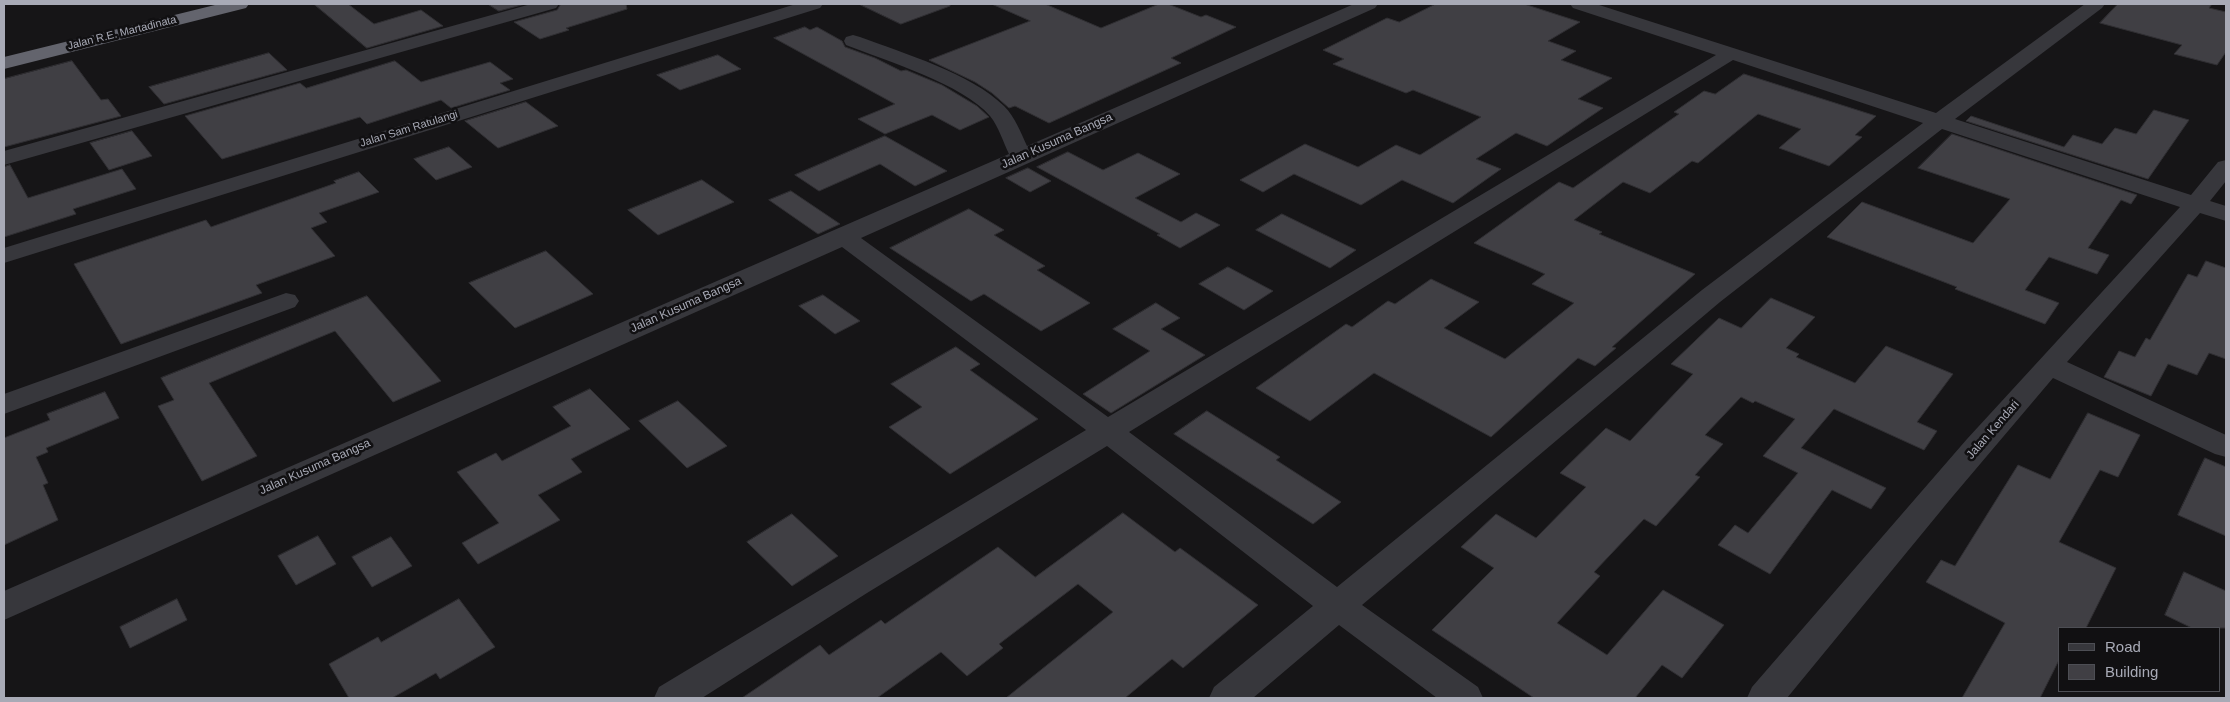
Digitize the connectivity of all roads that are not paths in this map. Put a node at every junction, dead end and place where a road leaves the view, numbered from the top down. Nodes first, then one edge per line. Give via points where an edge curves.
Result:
1 (200, 4) edge
2 (240, 4) edge
3 (550, 4) edge
4 (814, 4) edge
5 (1369, 4) edge
6 (1579, 4) edge
7 (2096, 4) edge
8 (94, 35) junction
9 (853, 41) dead end
10 (4, 52) edge
11 (1732, 53) junction
12 (4, 63) edge
13 (1940, 121) junction
14 (1021, 157) junction
15 (4, 158) edge
16 (2226, 167) edge
17 (2196, 204) junction
18 (2226, 214) edge
19 (843, 236) junction
20 (4, 256) edge
21 (286, 301) dead end
22 (2049, 365) junction
23 (4, 404) edge
24 (1107, 431) junction
25 (2226, 448) edge
26 (4, 606) edge
27 (1339, 607) junction
28 (672, 698) edge
29 (1227, 698) edge
30 (1465, 698) edge
31 (1765, 698) edge

1 - 8 highway, Jalan R.E. Martadinata
2 - 8 highway, Jalan R.E. Martadinata
3 - 15 street
4 - 20 street, Jalan Sam Ratulangi
5 - 14 street, Jalan Kusuma Bangsa
6 - 11 street
7 - 13 street
8 - 10 highway, Jalan R.E. Martadinata
8 - 12 highway, Jalan R.E. Martadinata
9 - 14 street via 978,95 999,113
11 - 13 street
11 - 24 street
13 - 17 street
13 - 27 street via 1711,296
14 - 19 street, Jalan Kusuma Bangsa
16 - 17 street, Jalan Kendari
17 - 18 street
17 - 22 street, Jalan Kendari
19 - 24 street
19 - 26 street, Jalan Kusuma Bangsa
21 - 23 street
22 - 25 street
22 - 31 street, Jalan Kendari
24 - 27 street
24 - 28 street
27 - 29 street
27 - 30 street

